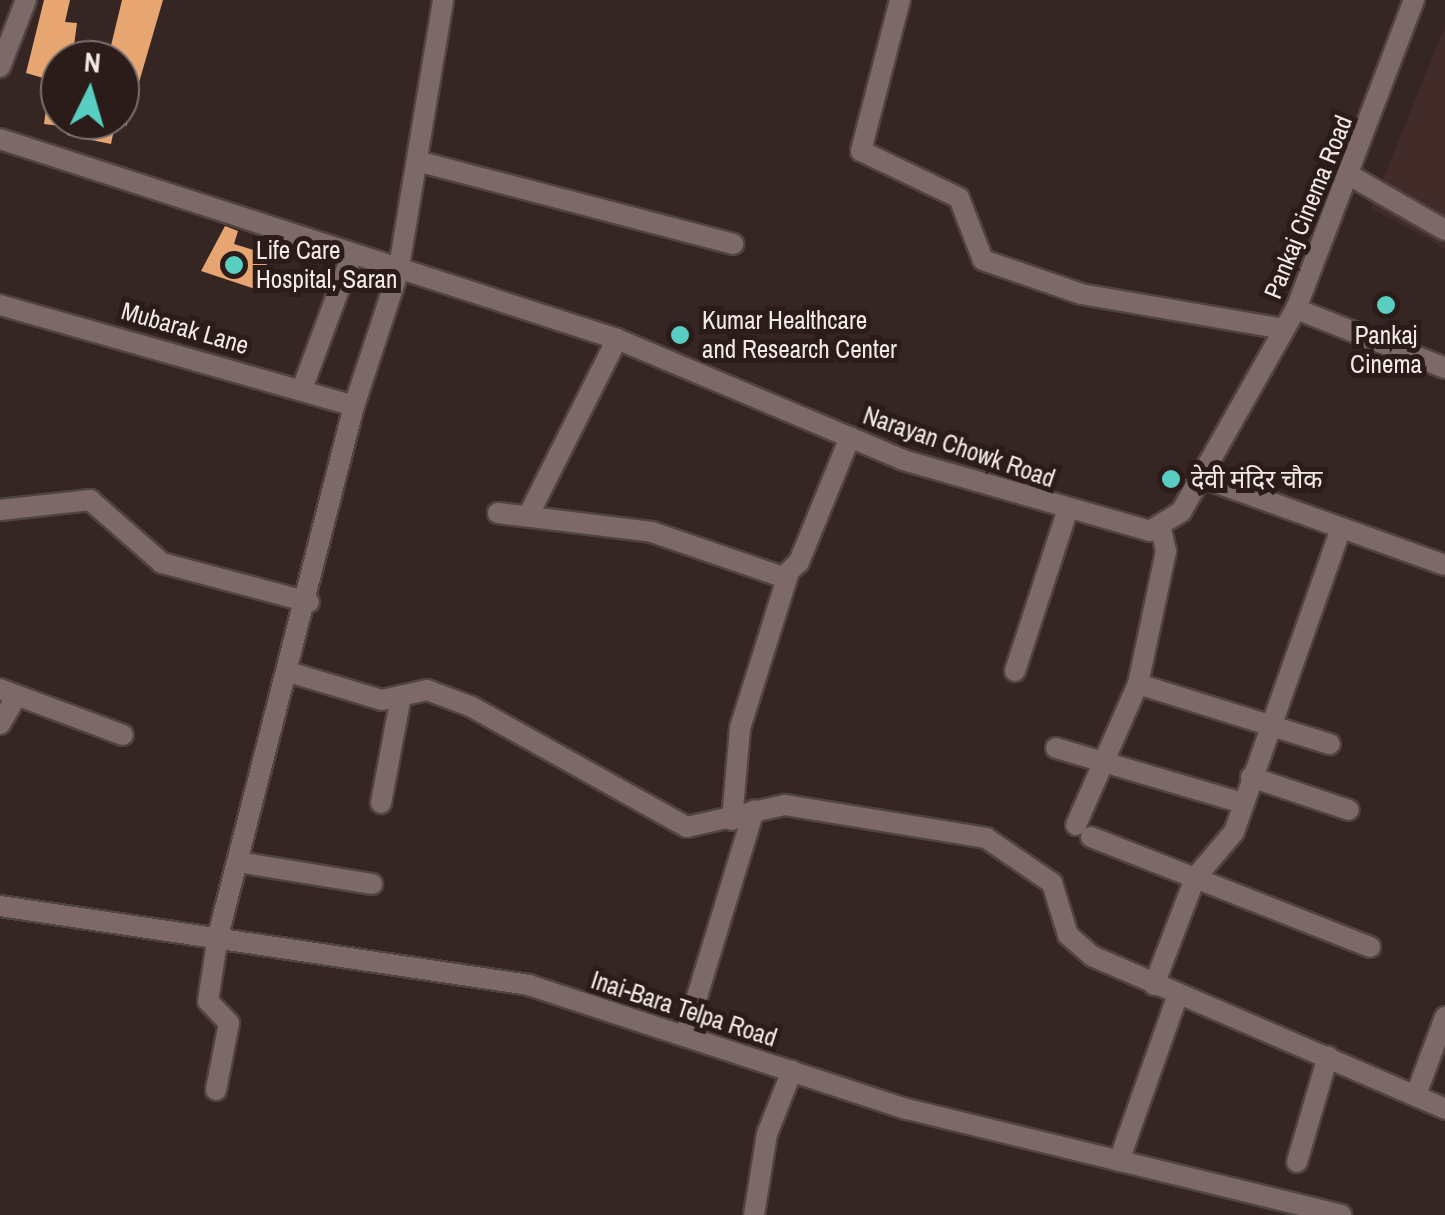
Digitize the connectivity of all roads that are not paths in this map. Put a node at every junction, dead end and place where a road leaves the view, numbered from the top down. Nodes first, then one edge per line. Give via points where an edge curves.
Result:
1 (26, 0) edge
2 (443, 0) edge
3 (900, 0) edge
4 (1414, 0) edge
5 (0, 68) edge
6 (0, 140) edge
7 (417, 161) junction
8 (1350, 176) junction
9 (1445, 230) edge
10 (733, 244) dead end
11 (351, 257) junction
12 (398, 273) junction
13 (0, 304) edge
14 (1296, 309) junction
15 (1283, 328) junction
16 (617, 338) junction
17 (1445, 368) edge
18 (302, 389) junction
19 (354, 406) junction
20 (850, 437) junction
21 (1204, 478) junction
22 (1068, 509) junction
23 (0, 510) edge
24 (498, 513) dead end
25 (528, 516) junction
26 (1341, 528) junction
27 (1162, 529) junction
28 (1445, 565) edge
29 (788, 576) junction
30 (309, 602) junction
31 (1014, 671) dead end
32 (292, 673) junction
33 (1138, 684) junction
34 (8, 693) edge
35 (401, 696) junction
36 (0, 724) edge
37 (1266, 724) junction
38 (123, 735) dead end
39 (1330, 744) dead end
40 (1056, 748) dead end
41 (1111, 758) junction
42 (1251, 777) junction
43 (380, 802) dead end
44 (1243, 802) junction
45 (754, 810) junction
46 (1349, 810) dead end
47 (732, 820) junction
48 (238, 862) junction
49 (1195, 878) junction
50 (372, 884) dead end
51 (0, 906) edge
52 (218, 936) junction
53 (1370, 947) dead end
54 (1154, 985) junction
55 (1178, 994) junction
56 (1445, 1017) edge
57 (686, 1036) junction
58 (1328, 1056) junction
59 (792, 1071) junction
60 (216, 1090) dead end
61 (1417, 1092) junction
62 (1445, 1109) edge
63 (1118, 1161) junction
64 (1297, 1162) dead end
65 (754, 1215) edge
66 (1340, 1215) edge

1 - 5 street
2 - 7 street
3 - 15 street via 861,151 959,198 983,260 1100,298
4 - 8 street, Pankaj Cinema Road
6 - 11 street, Narayan Chowk Road
7 - 10 street
7 - 12 street
8 - 9 street
8 - 14 street, Pankaj Cinema Road
11 - 12 street, Narayan Chowk Road
11 - 18 street
12 - 16 street, Narayan Chowk Road
12 - 19 street
13 - 18 street, Mubarak Lane
14 - 15 street, Pankaj Cinema Road
14 - 17 street
15 - 21 street, Pankaj Cinema Road
16 - 20 street, Narayan Chowk Road
16 - 25 street
18 - 19 street, Mubarak Lane
19 - 30 street
20 - 22 street, Narayan Chowk Road
20 - 29 street
21 - 26 street
21 - 27 street
22 - 27 street, Narayan Chowk Road
22 - 31 street
23 - 30 street via 90,500 162,563
24 - 25 street
25 - 29 street via 652,532
26 - 28 street
26 - 37 street via 1285,695
27 - 33 street via 1166,551
29 - 47 street via 740,728
30 - 32 street
32 - 35 street via 382,700
32 - 48 street
33 - 37 street
33 - 41 street
34 - 36 street
34 - 38 street
35 - 43 street
35 - 47 street via 427,690 472,707 663,819 708,829
37 - 39 street
37 - 42 street
40 - 41 street
41 - 44 street
41 - 49 street via 1084,831
42 - 44 street
42 - 46 street
44 - 49 street via 1228,840
45 - 47 street
45 - 54 street via 785,805 986,838 1052,883 1076,946
45 - 57 street
48 - 50 street
48 - 52 street
49 - 53 street
49 - 54 street
51 - 52 street, Inai-Bara Telpa Road
52 - 57 street, Inai-Bara Telpa Road via 529,985
52 - 60 street via 208,1001 229,1023
54 - 55 street
55 - 58 street
55 - 63 street
56 - 61 street
57 - 59 street, Inai-Bara Telpa Road
58 - 61 street
58 - 64 street
59 - 63 street, Inai-Bara Telpa Road
59 - 65 street via 767,1134
61 - 62 street
63 - 66 street, Inai-Bara Telpa Road

